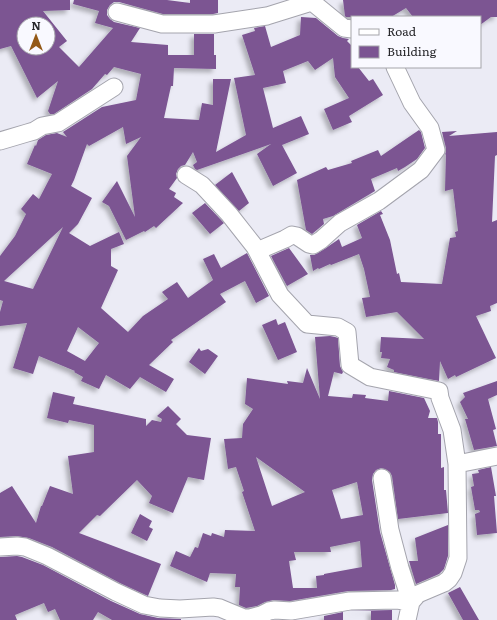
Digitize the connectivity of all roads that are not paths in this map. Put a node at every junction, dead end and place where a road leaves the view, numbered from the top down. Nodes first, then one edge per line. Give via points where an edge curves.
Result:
1 (311, 1) edge
2 (117, 12) dead end
3 (351, 29) edge
4 (395, 68) edge
5 (114, 87) dead end
6 (0, 142) edge
7 (186, 176) dead end
8 (257, 251) junction
9 (497, 456) edge
10 (457, 464) junction
11 (382, 478) dead end
12 (0, 547) edge
13 (411, 602) junction
14 (407, 620) edge

1 - 2 street via 267,16 214,24 162,24
1 - 3 street via 344,28
4 - 8 street via 412,103 430,128 436,150 421,170 379,201 340,223 313,244 292,235
5 - 6 street via 58,123 42,126
7 - 8 street via 202,185 229,214
8 - 10 street via 280,295 307,324 338,327 347,332 350,365 370,377 439,391 452,430
9 - 10 street
10 - 13 street via 458,558 453,573 444,583 418,594
11 - 13 street via 390,530
12 - 13 street via 25,547 144,605 160,608 213,607 250,618 269,611 350,601
13 - 14 street

